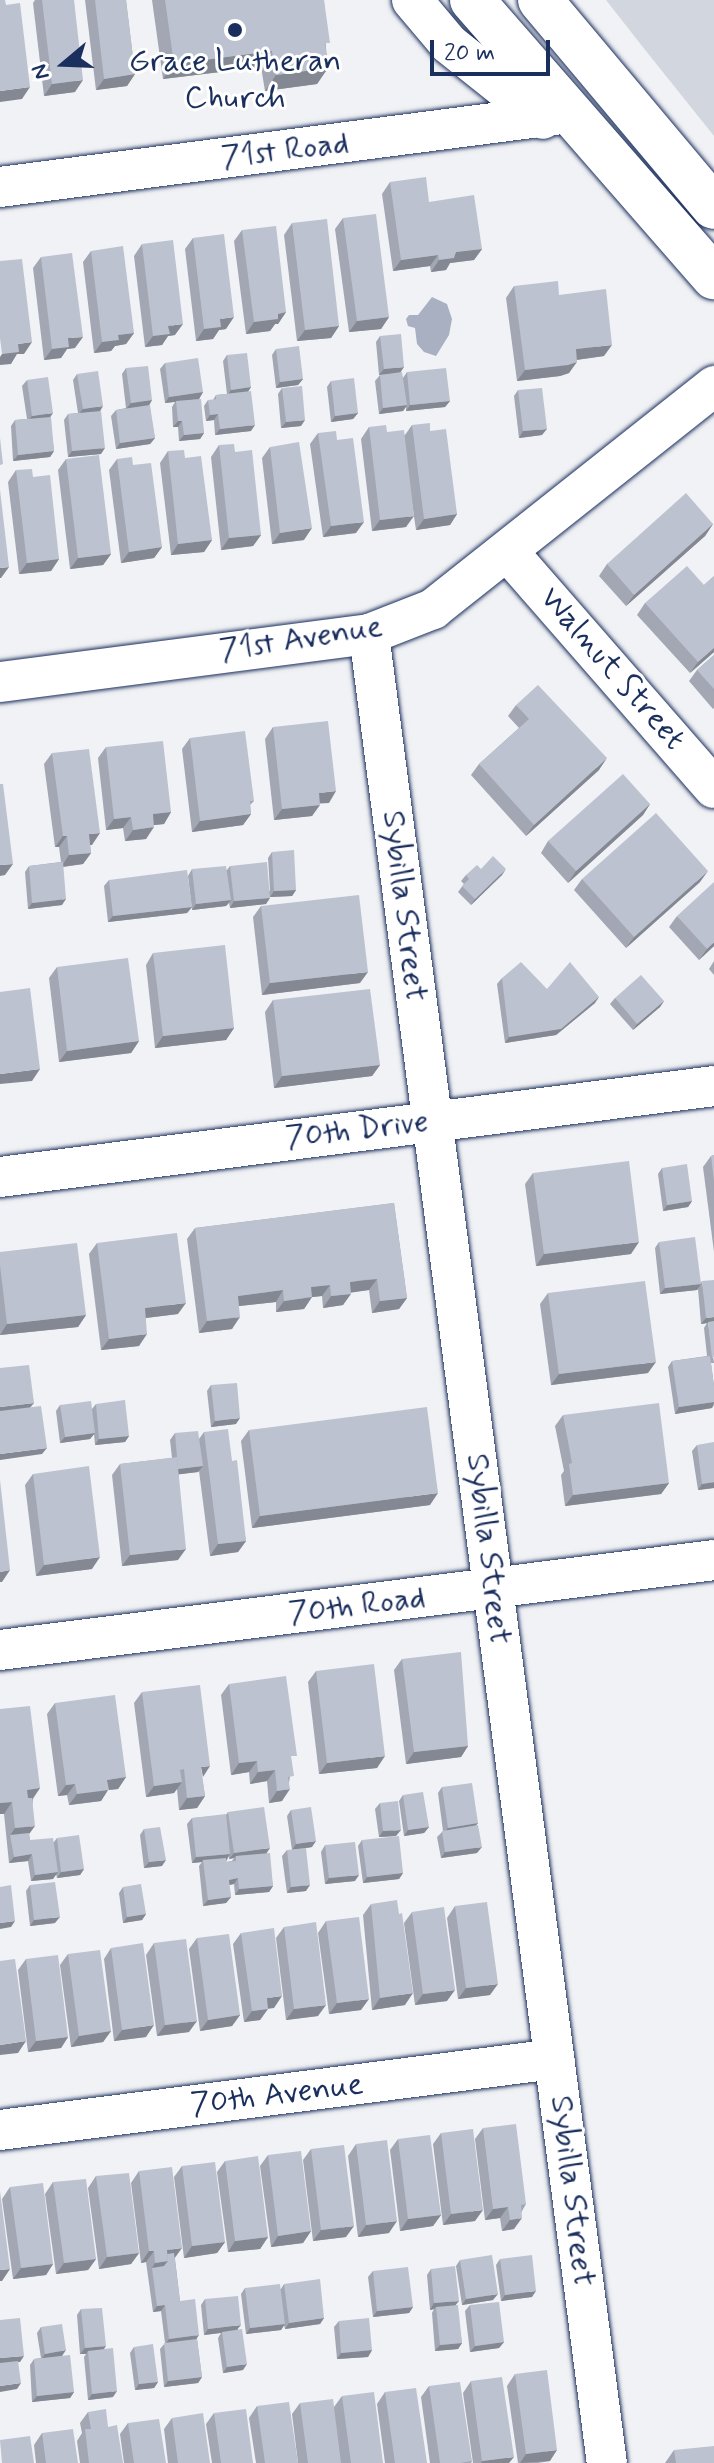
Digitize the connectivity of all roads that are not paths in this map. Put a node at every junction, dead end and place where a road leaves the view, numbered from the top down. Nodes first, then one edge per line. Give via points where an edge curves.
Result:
1 (412, 0) edge
2 (472, 0) edge
3 (540, 0) edge
4 (556, 116) junction
5 (0, 187) edge
6 (714, 207) edge
7 (714, 277) edge
8 (714, 386) edge
9 (508, 552) junction
10 (369, 634) junction
11 (0, 682) edge
12 (714, 788) edge
13 (714, 1086) edge
14 (432, 1120) junction
15 (0, 1177) edge
16 (714, 1560) edge
17 (493, 1588) junction
18 (0, 1650) edge
19 (554, 2059) junction
20 (0, 2130) edge
21 (607, 2463) edge

1 - 4 street via 449,44
2 - 4 main road
3 - 6 main road
4 - 5 street, 71st Road
4 - 7 main road
8 - 9 street, 71st Avenue
9 - 10 street, 71st Avenue via 433,609
9 - 12 street, Walnut Street
10 - 11 street, 71st Avenue
10 - 14 street, Sybilla Street
13 - 14 street, 70th Drive
14 - 15 street, 70th Drive
14 - 17 street, Sybilla Street
16 - 17 street, 70th Road
17 - 18 street, 70th Road
17 - 19 street, Sybilla Street
19 - 20 street, 70th Avenue
19 - 21 street, Sybilla Street

